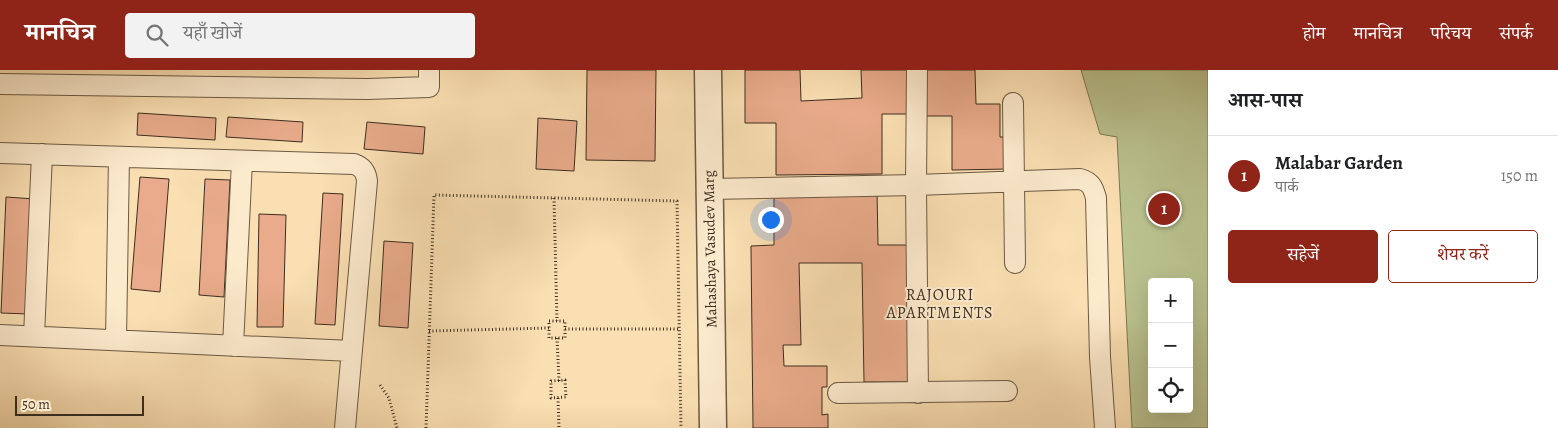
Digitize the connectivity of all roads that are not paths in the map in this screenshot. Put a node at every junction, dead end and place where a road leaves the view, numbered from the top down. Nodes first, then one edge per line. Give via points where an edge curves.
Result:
1 (429, 70) edge
2 (708, 70) edge
3 (917, 70) edge
4 (177, 78) edge
5 (367, 79) edge
6 (0, 84) edge
7 (1013, 103) dead end
8 (0, 153) edge
9 (42, 154) junction
10 (119, 157) junction
11 (242, 161) junction
12 (1014, 182) junction
13 (916, 185) junction
14 (710, 189) junction
15 (1016, 263) dead end
16 (0, 334) edge
17 (34, 336) junction
18 (116, 340) junction
19 (233, 346) junction
20 (352, 351) junction
21 (1007, 391) dead end
22 (838, 393) dead end
23 (918, 393) junction
24 (345, 428) edge
25 (713, 428) edge
26 (1105, 428) edge

1 - 5 street via 429,87
2 - 14 street, Mahashaya Vasudev Marg
3 - 13 street
4 - 5 street
4 - 6 street
7 - 12 street
8 - 9 street
9 - 10 street
9 - 17 street
10 - 11 street
10 - 18 street
11 - 19 street
11 - 20 street via 354,164 361,166 366,173
12 - 13 street
12 - 15 street
12 - 26 street via 1080,179 1088,181 1094,190
13 - 14 street
13 - 23 street
14 - 25 street, Mahashaya Vasudev Marg
16 - 17 street
17 - 18 street
18 - 19 street
19 - 20 street
20 - 24 street
21 - 23 street
22 - 23 street

